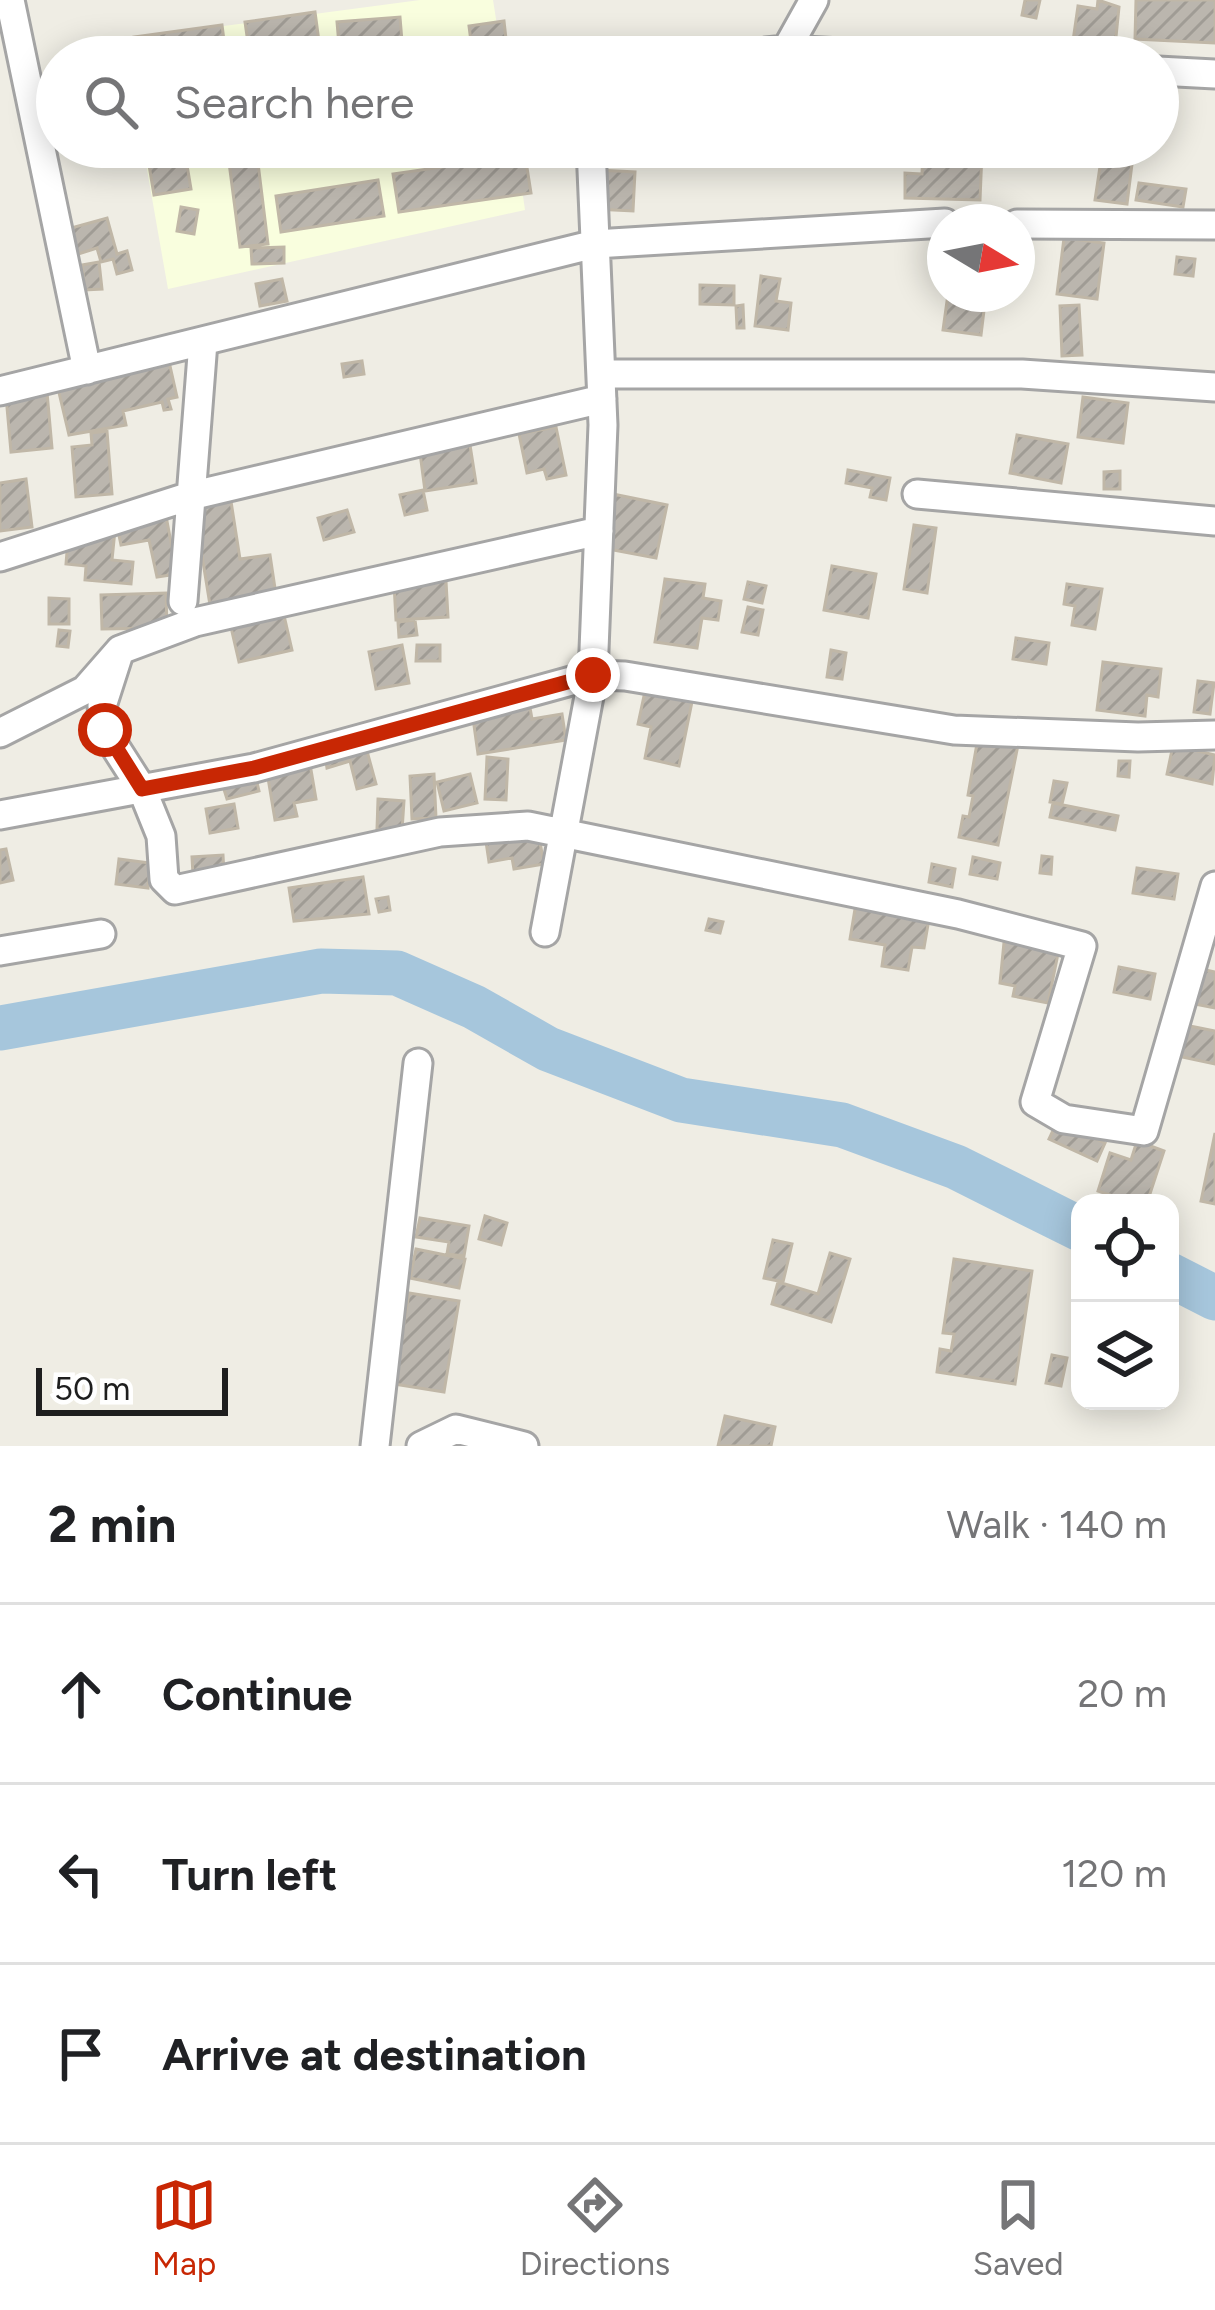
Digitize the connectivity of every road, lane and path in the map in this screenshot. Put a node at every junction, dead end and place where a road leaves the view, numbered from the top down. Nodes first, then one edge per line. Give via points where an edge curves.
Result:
1 (10, 0) edge
2 (814, 0) edge
3 (794, 36) edge
4 (1179, 72) edge
5 (1215, 74) edge
6 (36, 125) edge
7 (45, 168) edge
8 (592, 168) edge
9 (927, 224) edge
10 (1035, 224) edge
11 (1215, 225) edge
12 (596, 244) junction
13 (202, 342) junction
14 (87, 370) junction
15 (602, 387) junction
16 (1215, 387) edge
17 (0, 392) edge
18 (917, 494) dead end
19 (190, 496) junction
20 (1215, 521) edge
21 (599, 531) junction
22 (0, 557) edge
23 (183, 601) dead end
24 (120, 650) junction
25 (593, 675) junction
26 (0, 733) edge
27 (1215, 735) edge
28 (142, 789) junction
29 (0, 815) edge
30 (564, 831) junction
31 (1215, 886) edge
32 (545, 932) dead end
33 (101, 934) dead end
34 (0, 951) edge
35 (418, 1063) dead end
36 (375, 1446) edge
37 (421, 1446) edge
38 (524, 1446) edge

1 - 6 street
2 - 3 street
4 - 5 street
7 - 14 street
8 - 12 street
9 - 12 street
10 - 11 street
12 - 13 street
12 - 15 street
13 - 14 street
13 - 19 street
14 - 17 street
15 - 16 street via 1022,374
15 - 19 street
15 - 21 street
18 - 20 street
19 - 22 street
19 - 23 street
21 - 24 street via 195,622
21 - 25 street
24 - 26 street via 85,690
24 - 28 street via 102,706 105,730
25 - 27 street via 954,730
25 - 28 street via 254,768
25 - 30 street
28 - 29 street
28 - 30 street via 160,836 164,879 175,890 440,832
30 - 31 street via 1082,946 1035,1102 1064,1119 1144,1131
30 - 32 street
33 - 34 street
35 - 36 street
37 - 38 street via 456,1429

